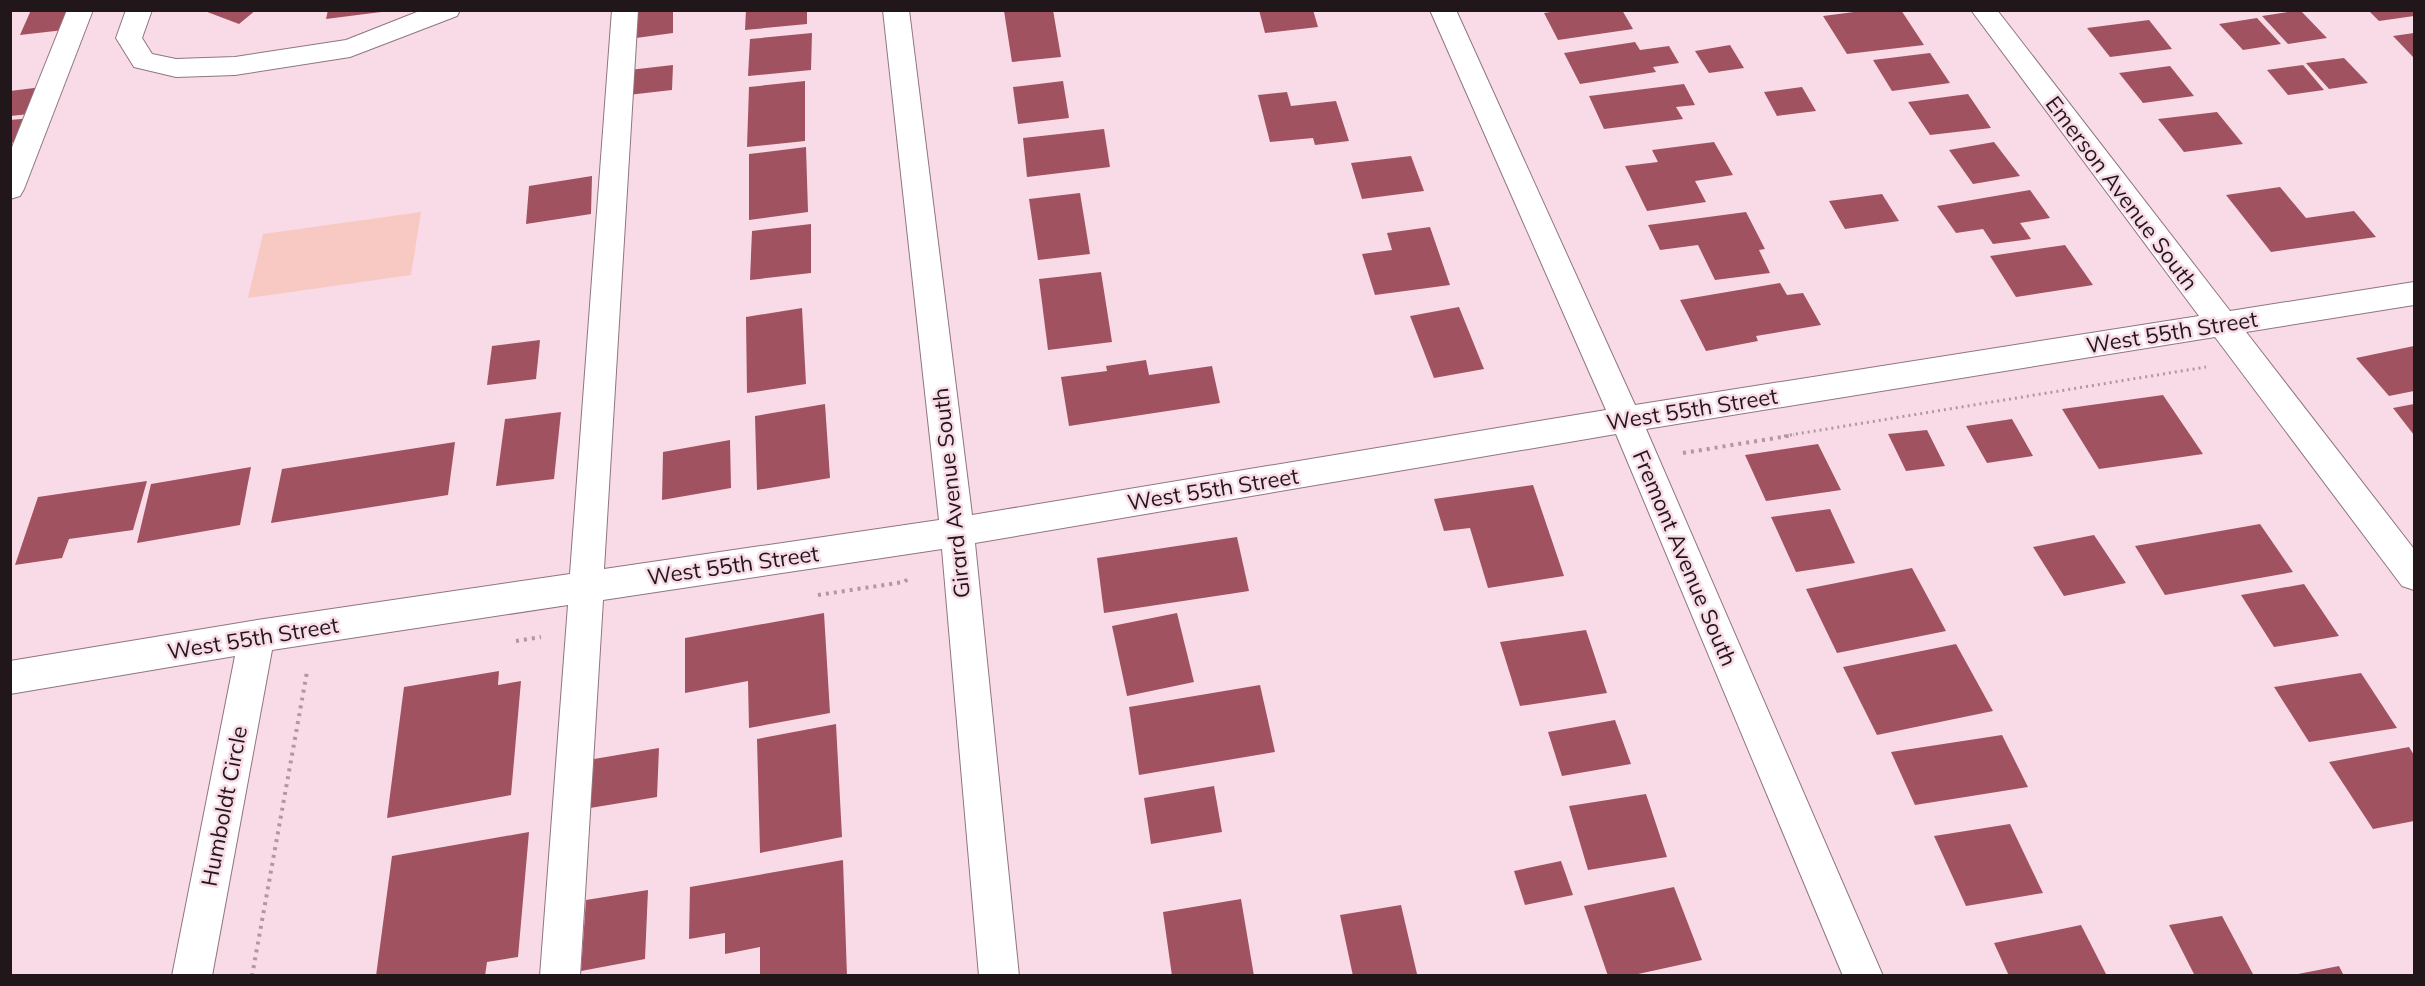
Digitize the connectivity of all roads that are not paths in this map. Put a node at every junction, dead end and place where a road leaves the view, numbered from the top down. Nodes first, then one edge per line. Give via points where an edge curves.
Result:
1 (80, 10) edge
2 (139, 10) edge
3 (448, 10) edge
4 (624, 10) edge
5 (896, 10) edge
6 (1443, 10) edge
7 (1983, 10) edge
8 (10, 189) edge
9 (2415, 293) edge
10 (2223, 324) junction
11 (1626, 420) junction
12 (957, 532) junction
13 (2415, 575) edge
14 (585, 587) junction
15 (257, 636) junction
16 (10, 678) edge
17 (192, 975) edge
18 (560, 975) edge
19 (999, 975) edge
20 (1863, 975) edge

1 - 8 street
2 - 3 street via 129,38 143,61 176,68 235,66 351,48
4 - 14 street
5 - 12 street, Girard Avenue South
6 - 11 street, Fremont Avenue South
7 - 10 street, Emerson Avenue South
9 - 10 street, West 55th Street
10 - 11 street, West 55th Street
10 - 13 street, Emerson Avenue South
11 - 12 street, West 55th Street
11 - 20 street, Fremont Avenue South
12 - 14 street, West 55th Street
12 - 19 street, Girard Avenue South
14 - 15 street, West 55th Street
14 - 18 street
15 - 16 street, West 55th Street
15 - 17 street, Humboldt Circle

